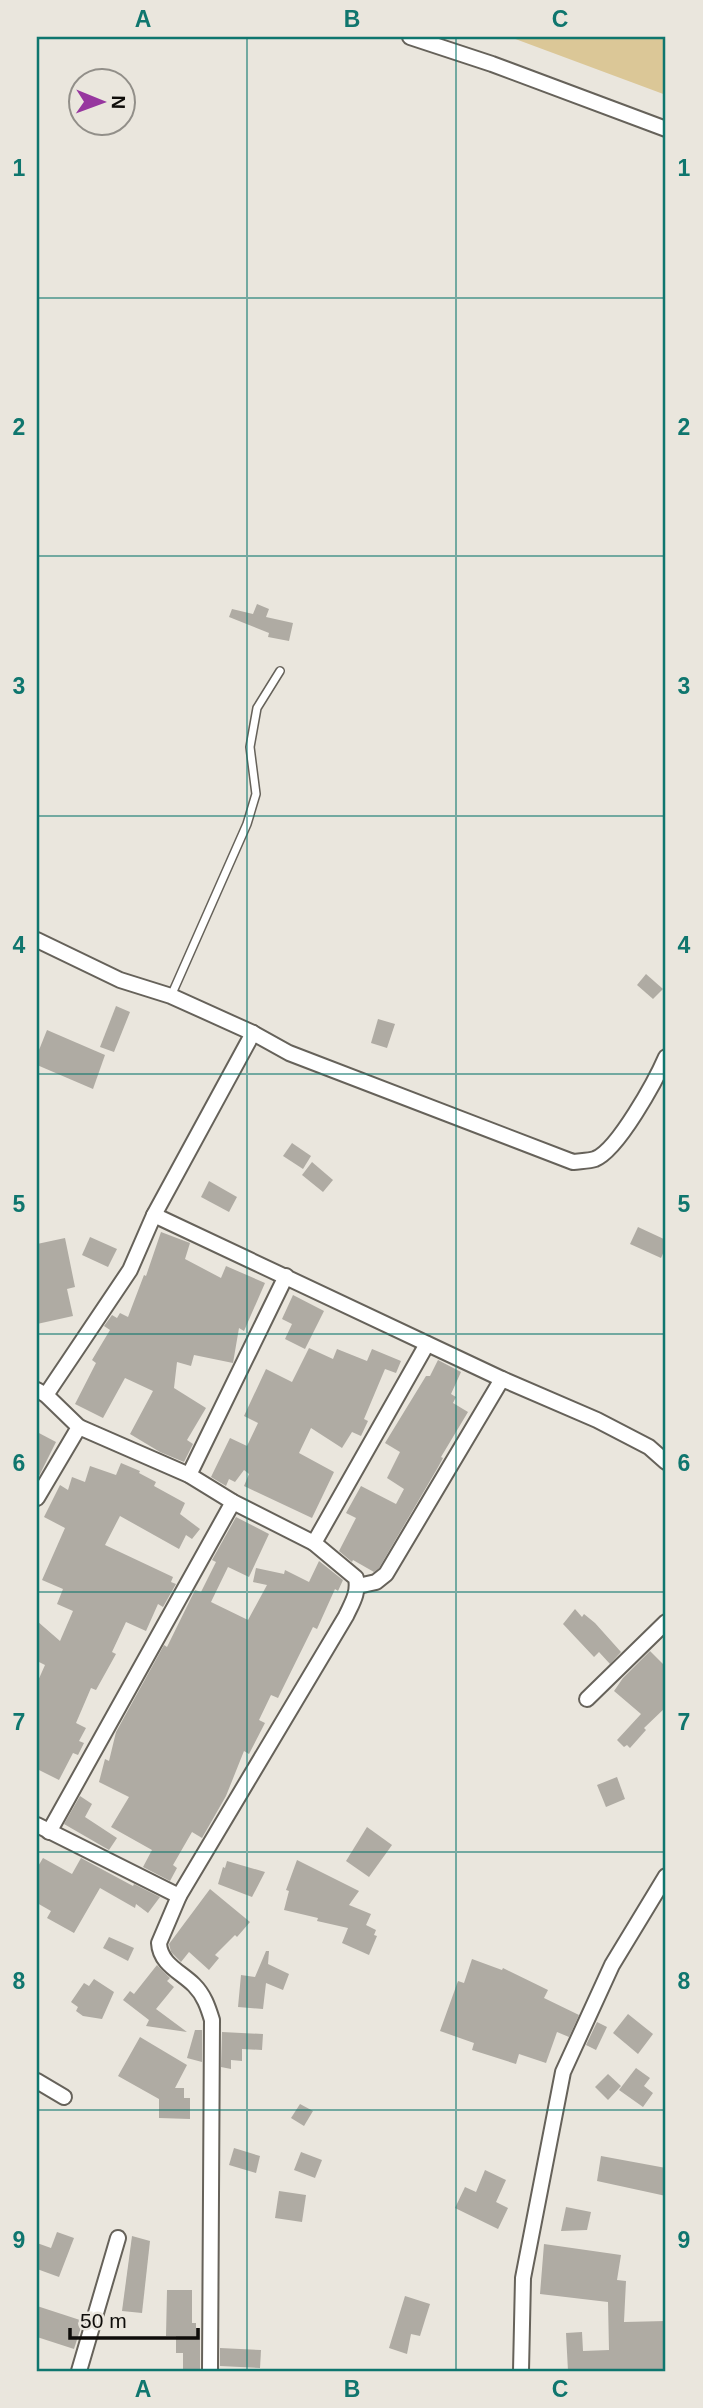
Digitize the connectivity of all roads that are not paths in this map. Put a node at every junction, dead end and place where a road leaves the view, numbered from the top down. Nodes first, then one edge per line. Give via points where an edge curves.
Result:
1 (410, 37) edge
2 (666, 130) edge
3 (280, 671) dead end
4 (37, 940) edge
5 (171, 996) junction
6 (253, 1033) junction
7 (666, 1057) edge
8 (154, 1215) junction
9 (286, 1276) junction
10 (427, 1344) junction
11 (502, 1379) junction
12 (42, 1393) edge
13 (79, 1427) junction
14 (666, 1462) edge
15 (189, 1475) junction
16 (37, 1498) edge
17 (233, 1502) junction
18 (314, 1544) junction
19 (358, 1586) junction
20 (666, 1622) edge
21 (587, 1699) dead end
22 (43, 1828) edge
23 (666, 1876) edge
24 (179, 1896) junction
25 (37, 2081) edge
26 (64, 2097) dead end
27 (118, 2238) dead end
28 (79, 2371) edge
29 (210, 2371) edge
30 (521, 2371) edge

1 - 2 street
3 - 5 lane via 257,708 250,747 256,794 247,824
4 - 5 street via 120,979
5 - 6 street
6 - 7 street via 289,1053 573,1162 596,1158 619,1138
6 - 8 street
8 - 9 street
8 - 12 street via 130,1270
9 - 10 street
9 - 15 street
10 - 11 street
10 - 18 street
11 - 14 street via 607,1425 649,1447
11 - 19 street via 386,1574
12 - 13 street
13 - 15 street
13 - 16 street
15 - 17 street
17 - 18 street
17 - 22 street
18 - 19 street via 356,1578
19 - 24 street via 346,1616
20 - 21 street
22 - 24 street
23 - 30 street via 612,1965 563,2072 523,2278
24 - 29 street via 160,1951 196,1986 212,2020
25 - 26 street
27 - 28 street

